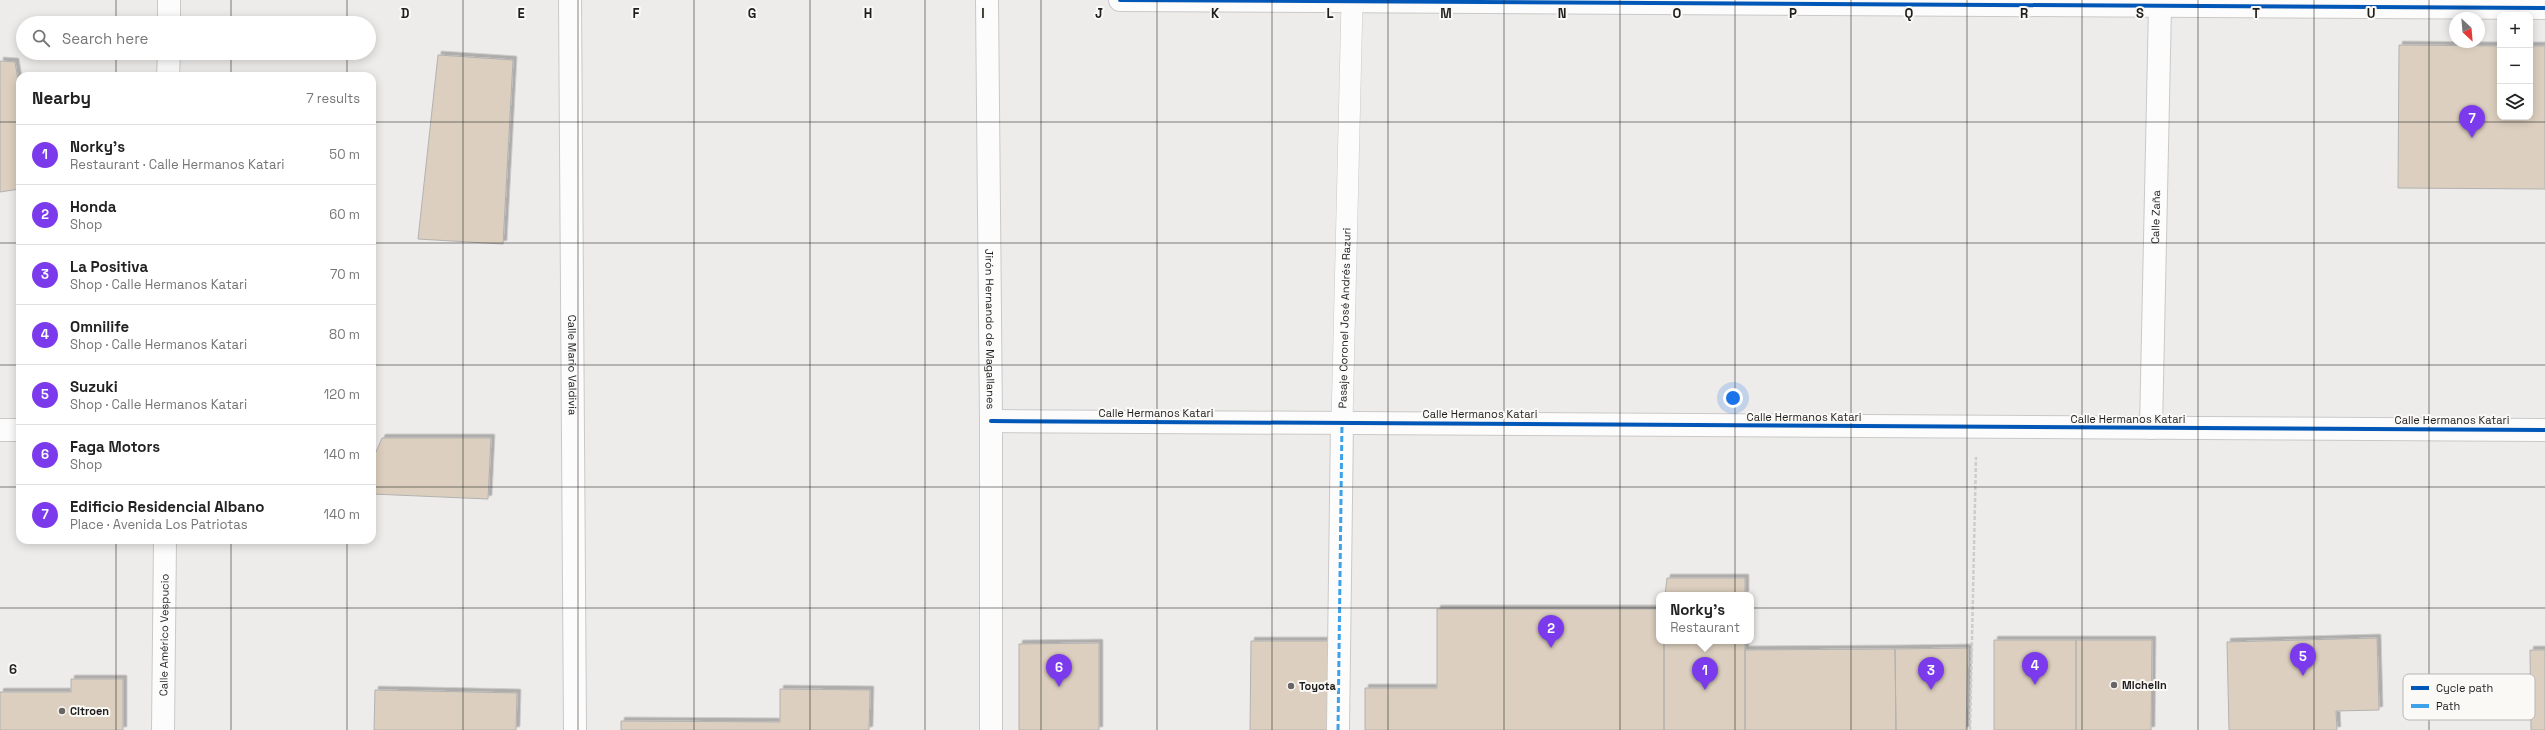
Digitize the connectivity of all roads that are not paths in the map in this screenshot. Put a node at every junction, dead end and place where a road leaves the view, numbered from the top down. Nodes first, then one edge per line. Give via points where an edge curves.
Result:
1 (169, 0) edge
2 (570, 0) edge
3 (987, 0) edge
4 (1120, 0) edge
5 (1296, 1) edge
6 (1375, 1) edge
7 (1352, 2) junction
8 (2511, 4) edge
9 (2160, 6) junction
10 (2545, 8) edge
11 (169, 16) edge
12 (168, 60) edge
13 (168, 72) edge
14 (991, 421) junction
15 (1342, 422) junction
16 (2151, 428) junction
17 (0, 430) edge
18 (16, 430) edge
19 (2545, 430) edge
20 (165, 544) edge
21 (163, 730) edge
22 (575, 730) edge
23 (991, 730) edge
24 (1338, 730) edge

1 - 11 street
2 - 22 street, Calle Mario Valdivia
3 - 14 street, Jirón Hernando de Magallanes
4 - 5 street
5 - 7 street
6 - 7 street
6 - 9 street
7 - 15 lane, Pasaje Coronel José Andrés Razuri
8 - 9 street
8 - 10 street
9 - 16 street, Calle Zaña
12 - 13 street
14 - 15 street, Calle Hermanos Katari
14 - 23 street, Jirón Hernando de Magallanes
15 - 16 street, Calle Hermanos Katari
15 - 24 street, Pasaje Coronel José Andrés Razuri
16 - 19 street, Calle Hermanos Katari
17 - 18 street
20 - 21 street, Calle Américo Vespucio

